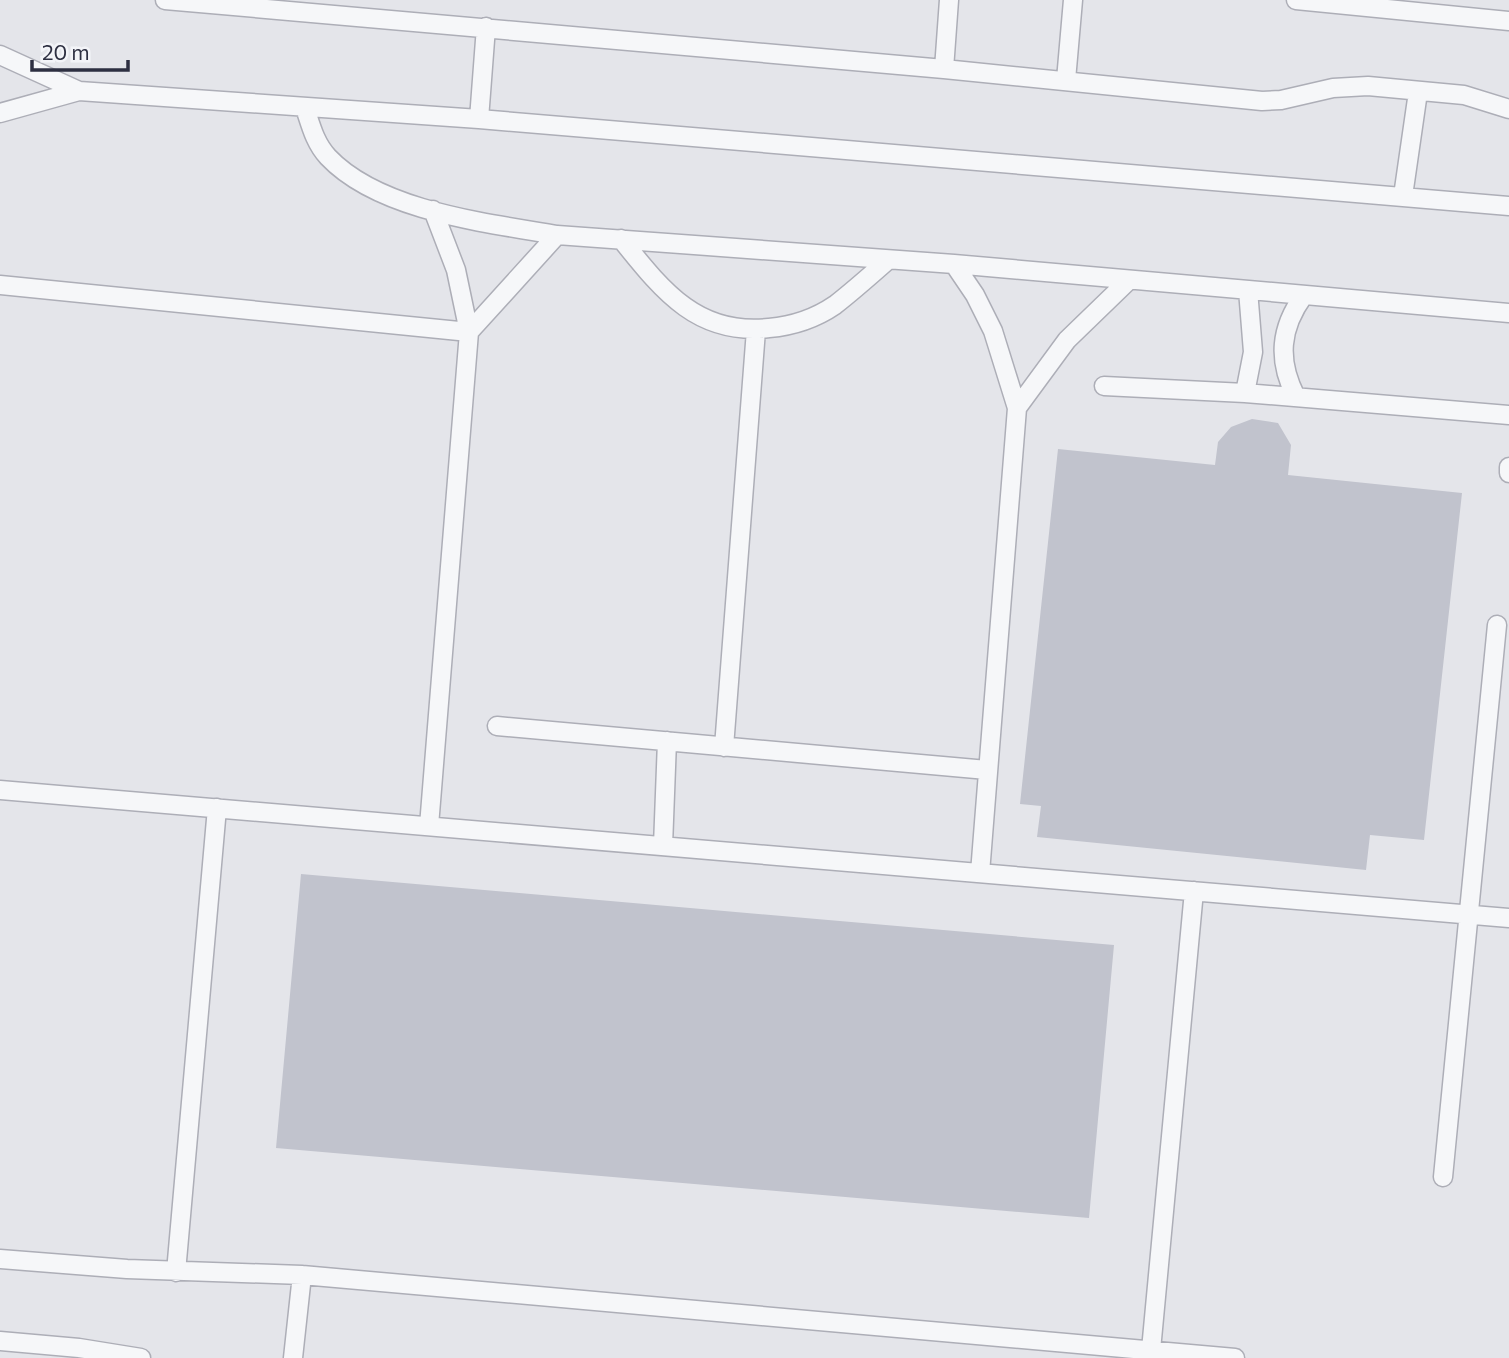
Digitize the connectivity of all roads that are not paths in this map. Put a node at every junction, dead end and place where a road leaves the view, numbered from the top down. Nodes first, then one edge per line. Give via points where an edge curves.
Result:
1 (165, 0) edge
2 (949, 0) edge
3 (1073, 0) edge
4 (1296, 0) edge
5 (1509, 21) edge
6 (486, 27) junction
7 (0, 55) edge
8 (944, 69) junction
9 (1066, 80) junction
10 (79, 91) junction
11 (1418, 92) junction
12 (306, 108) junction
13 (1509, 109) edge
14 (0, 113) edge
15 (479, 119) junction
16 (1403, 196) junction
17 (1509, 206) edge
18 (433, 210) junction
19 (556, 235) junction
20 (621, 239) junction
21 (888, 260) junction
22 (954, 264) junction
23 (1129, 280) junction
24 (0, 285) edge
25 (1248, 290) junction
26 (1304, 295) junction
27 (1509, 313) edge
28 (756, 330) junction
29 (469, 332) junction
30 (1104, 386) dead end
31 (1245, 393) junction
32 (1296, 397) junction
33 (1017, 408) junction
34 (1509, 415) edge
35 (1509, 467) edge
36 (1509, 473) edge
37 (1497, 625) dead end
38 (497, 726) dead end
39 (667, 741) junction
40 (724, 747) junction
41 (986, 771) junction
42 (0, 790) edge
43 (217, 808) junction
44 (429, 826) junction
45 (663, 846) junction
46 (980, 873) junction
47 (1194, 891) junction
48 (1471, 915) junction
49 (1509, 918) edge
50 (1443, 1177) dead end
51 (0, 1259) edge
52 (176, 1272) junction
53 (302, 1275) junction
54 (0, 1341) edge
55 (1151, 1350) junction
56 (141, 1358) edge
57 (293, 1358) edge
58 (1235, 1358) edge

1 - 6 lane
2 - 8 lane
3 - 9 lane
4 - 5 lane
6 - 8 lane
6 - 15 lane
7 - 10 lane
8 - 9 lane
9 - 11 lane via 1262,101 1350,86
10 - 12 lane
10 - 14 lane
11 - 13 lane via 1464,95
11 - 16 lane
12 - 15 lane
12 - 18 lane via 313,134 327,156 348,174
15 - 16 lane
16 - 17 lane
18 - 19 lane
18 - 29 lane via 456,270
19 - 20 lane
19 - 29 lane
20 - 21 lane
20 - 28 lane via 653,279 699,318 729,328
21 - 22 lane
21 - 28 lane via 833,306 783,327
22 - 23 lane
22 - 33 lane via 993,331
23 - 25 lane
23 - 33 lane via 1068,340
24 - 29 lane
25 - 26 lane
25 - 31 lane via 1254,342
26 - 27 lane
26 - 32 lane via 1286,327 1283,345 1283,363
28 - 40 lane
29 - 44 lane
30 - 31 lane
31 - 32 lane
32 - 34 lane
33 - 41 lane
35 - 36 lane
37 - 48 lane
38 - 39 lane
39 - 40 lane
39 - 45 lane
40 - 41 lane
41 - 46 lane
42 - 43 lane
43 - 44 lane
43 - 52 lane
44 - 45 lane
45 - 46 lane
46 - 47 lane
47 - 48 lane
47 - 55 lane
48 - 49 lane
48 - 50 lane
51 - 52 lane
52 - 53 lane
53 - 55 lane
53 - 57 lane
54 - 56 lane
55 - 58 lane

